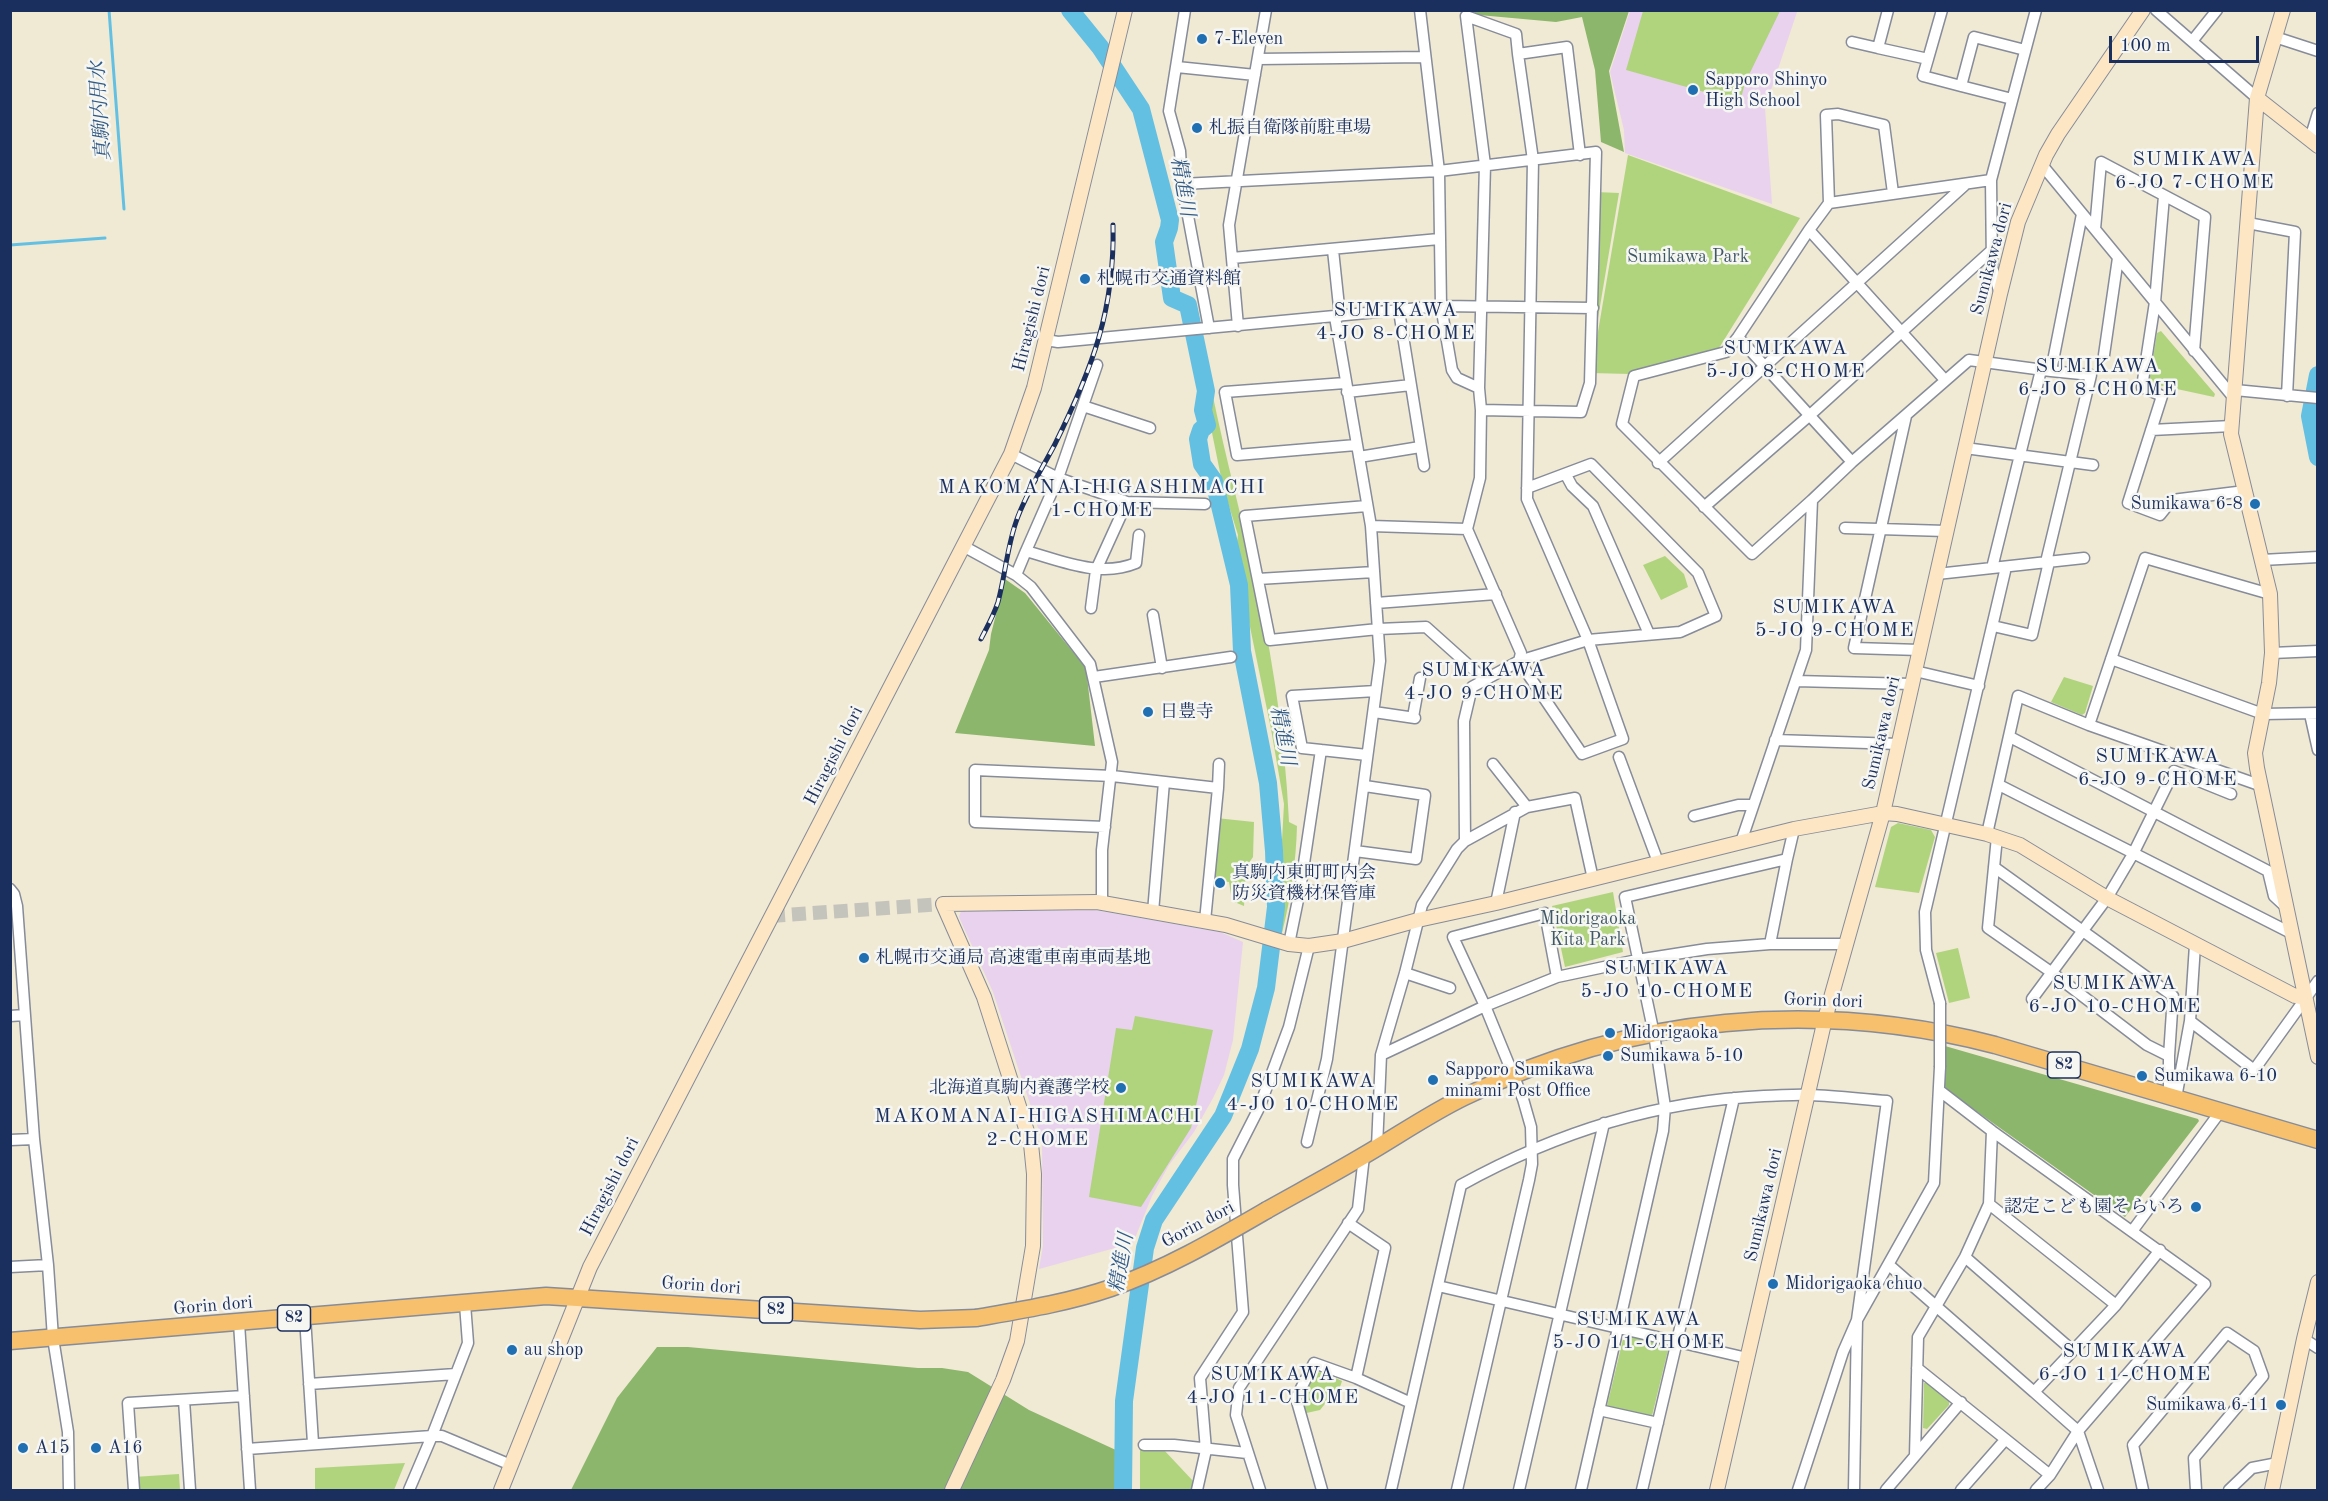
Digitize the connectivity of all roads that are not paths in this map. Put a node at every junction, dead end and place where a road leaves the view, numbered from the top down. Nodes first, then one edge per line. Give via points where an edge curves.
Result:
1 (1125, 10) edge
2 (1185, 10) edge
3 (1266, 10) edge
4 (1420, 10) edge
5 (1888, 10) edge
6 (1942, 10) edge
7 (2036, 10) edge
8 (2143, 10) edge
9 (2156, 10) edge
10 (2217, 10) edge
11 (2283, 10) edge
12 (2275, 38) junction
13 (2193, 40) junction
14 (1852, 42) dead end
15 (1878, 48) junction
16 (2025, 50) junction
17 (2318, 51) edge
18 (1518, 54) junction
19 (1425, 57) junction
20 (1258, 59) junction
21 (1928, 60) junction
22 (1177, 67) junction
23 (1255, 75) junction
24 (1961, 86) junction
25 (2258, 98) junction
26 (2012, 99) junction
27 (2318, 113) edge
28 (2314, 142) edge
29 (1580, 155) junction
30 (1533, 160) junction
31 (2044, 160) junction
32 (1485, 165) junction
33 (1439, 171) junction
34 (1991, 180) junction
35 (1236, 181) junction
36 (1182, 184) junction
37 (1966, 184) junction
38 (1893, 193) junction
39 (2164, 195) junction
40 (1829, 203) junction
41 (2082, 214) junction
42 (2248, 223) junction
43 (2095, 229) junction
44 (1809, 230) junction
45 (1439, 239) junction
46 (1333, 250) junction
47 (1992, 250) junction
48 (1232, 258) junction
49 (2118, 258) junction
50 (1856, 282) junction
51 (2000, 294) junction
52 (2155, 302) junction
53 (1482, 305) junction
54 (1441, 306) junction
55 (1532, 306) junction
56 (1593, 308) junction
57 (1399, 311) junction
58 (1337, 316) junction
59 (1238, 326) junction
60 (1206, 328) junction
61 (1900, 332) junction
62 (1738, 337) junction
63 (1046, 340) junction
64 (2194, 351) junction
65 (2104, 355) dead end
66 (1985, 362) junction
67 (1097, 365) dead end
68 (1765, 368) junction
69 (2046, 371) junction
70 (1945, 380) junction
71 (1410, 385) junction
72 (1346, 387) junction
73 (1479, 388) junction
74 (2234, 394) junction
75 (2288, 396) junction
76 (2314, 397) edge
77 (1083, 406) junction
78 (1481, 410) junction
79 (1529, 411) junction
80 (1810, 415) junction
81 (1906, 416) junction
82 (2232, 426) junction
83 (1150, 428) dead end
84 (2151, 430) junction
85 (1356, 445) junction
86 (1420, 447) junction
87 (1965, 448) junction
88 (1011, 454) junction
89 (2020, 454) junction
90 (1359, 457) junction
91 (1852, 462) junction
92 (2071, 462) junction
93 (1658, 463) junction
94 (2093, 465) dead end
95 (1424, 466) dead end
96 (1566, 475) junction
97 (1058, 478) junction
98 (1527, 488) junction
99 (2245, 491) junction
100 (1812, 500) junction
101 (1127, 502) junction
102 (1205, 504) dead end
103 (1367, 506) junction
104 (1704, 507) junction
105 (1371, 526) junction
106 (1845, 528) dead end
107 (1467, 529) junction
108 (1881, 529) junction
109 (1946, 531) junction
110 (1139, 535) dead end
111 (963, 546) junction
112 (1026, 551) junction
113 (2318, 557) edge
114 (2084, 558) dead end
115 (2262, 560) junction
116 (2047, 562) junction
117 (2006, 567) junction
118 (1992, 568) junction
119 (1096, 570) junction
120 (1374, 572) junction
121 (1937, 574) junction
122 (1016, 575) junction
123 (1258, 579) junction
124 (1496, 594) junction
125 (2270, 594) junction
126 (1376, 603) junction
127 (1091, 608) dead end
128 (1153, 615) dead end
129 (1993, 626) junction
130 (1378, 629) junction
131 (1649, 634) junction
132 (1588, 640) junction
133 (1920, 650) junction
134 (2318, 651) edge
135 (2272, 653) junction
136 (1231, 657) dead end
137 (2111, 660) junction
138 (1519, 661) junction
139 (1162, 668) junction
140 (1094, 677) junction
141 (1420, 678) dead end
142 (1913, 678) junction
143 (1484, 679) junction
144 (1796, 681) junction
145 (1979, 686) junction
146 (1376, 691) junction
147 (1374, 712) junction
148 (2263, 714) junction
149 (2314, 714) edge
150 (2089, 725) junction
151 (2010, 737) junction
152 (1775, 740) junction
153 (1899, 744) junction
154 (1321, 750) junction
155 (2318, 750) edge
156 (1367, 755) junction
157 (1619, 757) dead end
158 (1219, 764) dead end
159 (1493, 764) dead end
160 (1112, 776) junction
161 (1164, 783) junction
162 (1365, 786) junction
163 (1999, 786) junction
164 (2262, 786) junction
165 (1218, 788) junction
166 (2231, 794) dead end
167 (1753, 805) junction
168 (1527, 807) junction
169 (2155, 811) junction
170 (1515, 812) junction
171 (1883, 813) junction
172 (1694, 816) dead end
173 (1947, 824) junction
174 (1105, 826) junction
175 (1794, 829) junction
176 (1992, 835) junction
177 (1465, 841) junction
178 (1741, 842) junction
179 (1355, 851) junction
180 (2133, 854) junction
181 (1787, 859) junction
182 (1658, 862) junction
183 (1994, 867) junction
184 (1593, 879) junction
185 (10, 889) edge
186 (1300, 890) junction
187 (1348, 894) junction
188 (2107, 898) junction
189 (1102, 903) junction
190 (1496, 903) junction
191 (2287, 908) junction
192 (1153, 912) junction
193 (1418, 920) junction
194 (1205, 921) junction
195 (2082, 932) junction
196 (2293, 934) junction
197 (1343, 941) junction
198 (1285, 943) junction
199 (1770, 944) junction
200 (1846, 944) junction
201 (2195, 945) junction
202 (1309, 946) junction
203 (1637, 960) junction
204 (2051, 972) junction
205 (1405, 973) junction
206 (1557, 977) junction
207 (2318, 981) edge
208 (1450, 988) dead end
209 (2305, 998) junction
210 (2032, 999) dead end
211 (1485, 1006) junction
212 (10, 1016) edge
213 (25, 1016) junction
214 (1825, 1019) junction
215 (2190, 1021) junction
216 (1654, 1034) junction
217 (1381, 1055) junction
218 (2169, 1056) junction
219 (2318, 1057) edge
220 (1515, 1075) junction
221 (1940, 1091) junction
222 (1808, 1094) junction
223 (1734, 1098) junction
224 (2172, 1098) junction
225 (1665, 1107) junction
226 (2220, 1112) junction
227 (1604, 1123) junction
228 (1992, 1131) junction
229 (33, 1139) junction
230 (10, 1140) edge
231 (2318, 1140) edge
232 (1307, 1142) dead end
233 (1532, 1149) junction
234 (1371, 1151) junction
235 (1989, 1204) junction
236 (1348, 1223) junction
237 (2133, 1230) junction
238 (2160, 1250) junction
239 (1965, 1257) junction
240 (48, 1265) junction
241 (1889, 1265) junction
242 (10, 1267) edge
243 (2318, 1282) edge
244 (1438, 1286) junction
245 (577, 1299) junction
246 (1502, 1300) junction
247 (465, 1304) junction
248 (2116, 1305) junction
249 (1936, 1306) junction
250 (1560, 1314) junction
251 (305, 1317) junction
252 (1857, 1320) junction
253 (238, 1323) junction
254 (1618, 1328) junction
255 (53, 1338) junction
256 (2304, 1339) junction
257 (10, 1341) edge
258 (1677, 1341) junction
259 (2318, 1348) edge
260 (2072, 1350) junction
261 (1747, 1358) junction
262 (1917, 1368) junction
263 (456, 1374) junction
264 (1356, 1378) junction
265 (309, 1384) junction
266 (2034, 1392) junction
267 (244, 1396) junction
268 (184, 1400) junction
269 (1961, 1402) junction
270 (1411, 1403) junction
271 (1599, 1410) junction
272 (1658, 1423) junction
273 (2078, 1431) junction
274 (432, 1436) junction
275 (2005, 1440) junction
276 (313, 1443) junction
277 (1144, 1445) dead end
278 (247, 1449) junction
279 (1206, 1450) junction
280 (1247, 1453) junction
281 (1915, 1456) junction
282 (2278, 1463) junction
283 (511, 1465) junction
284 (2050, 1475) junction
285 (69, 1491) edge
286 (134, 1491) edge
287 (190, 1491) edge
288 (250, 1491) edge
289 (409, 1491) edge
290 (501, 1491) edge
291 (952, 1491) edge
292 (1197, 1491) edge
293 (1260, 1491) edge
294 (1322, 1491) edge
295 (1391, 1491) edge
296 (1457, 1491) edge
297 (1519, 1491) edge
298 (1581, 1491) edge
299 (1642, 1491) edge
300 (1717, 1491) edge
301 (1798, 1491) edge
302 (1854, 1491) edge
303 (1886, 1491) edge
304 (1961, 1491) edge
305 (2036, 1491) edge
306 (2098, 1491) edge
307 (2143, 1491) edge
308 (2196, 1491) edge
309 (2229, 1491) edge
310 (2272, 1491) edge

1 - 63 street, Hiragishi dori
2 - 22 street
3 - 20 street
4 - 19 street
5 - 15 street
6 - 21 street
7 - 16 street
8 - 31 street, Sumikawa dori
9 - 13 street
10 - 13 street
11 - 12 street
12 - 17 street
12 - 25 street
13 - 25 street
14 - 15 street
15 - 21 street
16 - 24 street via 1974,37
16 - 26 street
18 - 29 street via 1567,47
18 - 30 street
18 - 32 street via 1516,34 1467,16
19 - 20 street
19 - 33 street
20 - 23 street
21 - 24 street via 1923,76
22 - 23 street
22 - 36 street via 1169,111 1180,151
23 - 35 street
24 - 26 street
25 - 28 street
25 - 42 street
26 - 34 street
27 - 28 street
29 - 30 street
29 - 56 street via 1596,152
30 - 32 street
30 - 55 street
31 - 41 street
31 - 51 street, Sumikawa dori via 2018,222
32 - 33 street
32 - 53 street
33 - 35 street
33 - 45 street
34 - 37 street
34 - 47 street
35 - 36 street
35 - 48 street via 1229,225
36 - 60 street
37 - 38 street
37 - 50 street
38 - 40 street
38 - 40 street via 1884,125 1838,114 1826,115
39 - 43 street via 2101,162
39 - 52 street
39 - 64 street via 2205,217
40 - 44 street
41 - 43 street
41 - 69 street
42 - 74 street
42 - 75 street via 2295,232
43 - 49 street
44 - 50 street
44 - 62 street
45 - 46 street
45 - 54 street
46 - 48 street
46 - 58 street
47 - 51 street via 1992,267
47 - 61 street
48 - 59 street
49 - 52 street
49 - 65 street
50 - 61 street
50 - 68 street
51 - 66 street, Sumikawa dori
52 - 64 street
52 - 84 street via 2142,387 2162,396
53 - 54 street
53 - 55 street
53 - 73 street
54 - 57 street
54 - 73 street via 1452,370 1457,378
55 - 56 street
55 - 79 street
56 - 79 street via 1590,383 1581,412
57 - 58 street
57 - 71 street
58 - 59 street
58 - 72 street
59 - 60 street
60 - 63 street
61 - 70 street
61 - 80 street
62 - 68 street
62 - 93 street via 1726,352 1634,376 1622,424
63 - 88 street, Hiragishi dori
64 - 74 street
66 - 69 street
66 - 70 street via 1969,360
66 - 87 street, Sumikawa dori
67 - 77 street
68 - 80 street
68 - 93 street
69 - 89 street
69 - 92 street via 2091,375
70 - 81 street
71 - 72 street
71 - 86 street
72 - 85 street
72 - 85 street via 1225,392 1237,455
73 - 78 street
74 - 75 street
74 - 82 street
75 - 76 street
77 - 83 street
77 - 97 street
78 - 79 street
78 - 107 street via 1480,478
79 - 98 street
80 - 91 street
80 - 104 street
81 - 91 street
81 - 108 street
82 - 84 street
82 - 99 street
84 - 99 street via 2128,503 2160,515 2172,500
85 - 90 street
86 - 90 street
86 - 95 street
87 - 89 street
87 - 109 street, Sumikawa dori
88 - 97 street
88 - 111 street, Hiragishi dori
89 - 92 street
89 - 118 street
90 - 103 street
91 - 100 street
92 - 94 street
92 - 116 street
93 - 104 street
96 - 98 street
96 - 131 street via 1593,506
96 - 131 street via 1591,464 1698,573 1716,616 1680,632
97 - 101 street
97 - 112 street
98 - 132 street via 1527,500
99 - 115 street
100 - 104 street via 1752,554
100 - 144 street via 1806,650
101 - 102 street
101 - 119 street
103 - 105 street
103 - 123 street via 1245,516
105 - 107 street
105 - 120 street
106 - 108 street
107 - 124 street
108 - 109 street
108 - 133 street via 1854,648
109 - 121 street, Sumikawa dori
110 - 119 street via 1136,562
111 - 122 street
111 - 245 street, Hiragishi dori via 635,1178
112 - 119 street
112 - 122 street
113 - 115 street
114 - 116 street
115 - 125 street
116 - 117 street
116 - 129 street via 2032,635
117 - 118 street
117 - 129 street
118 - 121 street
119 - 127 street
120 - 123 street
120 - 126 street
121 - 133 street, Sumikawa dori
122 - 140 street via 1031,587 1077,647
123 - 130 street via 1270,640
124 - 126 street
124 - 138 street via 1521,653
125 - 135 street
125 - 137 street via 2145,558
126 - 130 street
128 - 139 street
129 - 145 street
130 - 143 street via 1426,627
130 - 146 street via 1380,661
131 - 132 street
132 - 138 street
132 - 138 street via 1623,739 1582,754
133 - 142 street, Sumikawa dori
134 - 135 street
135 - 148 street
136 - 139 street
137 - 148 street
137 - 150 street
138 - 143 street
139 - 140 street
140 - 160 street
141 - 147 street via 1414,718
142 - 144 street
142 - 145 street
142 - 153 street, Sumikawa dori
143 - 177 street via 1472,687 1464,721
144 - 152 street
145 - 173 street
146 - 147 street
146 - 154 street via 1292,696 1302,748
147 - 156 street
148 - 149 street
148 - 164 street via 2255,753
149 - 155 street
150 - 151 street via 2018,696
150 - 164 street
151 - 163 street
151 - 169 street
152 - 153 street
152 - 167 street
153 - 171 street, Sumikawa dori
154 - 156 street
154 - 186 street
156 - 162 street
157 - 182 street
158 - 165 street
159 - 168 street
160 - 161 street
160 - 174 street
160 - 174 street via 975,770 975,822
161 - 165 street
161 - 192 street
162 - 179 street
162 - 179 street via 1425,795 1416,859
163 - 176 street
163 - 180 street
164 - 191 street
165 - 194 street
166 - 169 street via 2174,771
167 - 172 street
167 - 178 street
168 - 170 street
168 - 184 street via 1575,798
169 - 180 street
169 - 191 street via 2268,871 2274,896
170 - 177 street
170 - 190 street
171 - 173 street
171 - 175 street
171 - 200 street, Sumikawa dori
173 - 176 street
173 - 221 street, bridge via 1925,924 1926,950 1940,1003
174 - 189 street
175 - 178 street
175 - 181 street
176 - 183 street
176 - 188 street via 2020,845
177 - 193 street via 1422,905
178 - 182 street
179 - 187 street
180 - 188 street
180 - 196 street
181 - 199 street
181 - 203 street via 1625,897
182 - 184 street
183 - 195 street
183 - 204 street via 1988,928
184 - 190 street
185 - 213 street via 17,906
186 - 187 street
186 - 198 street
187 - 197 street
188 - 195 street
188 - 201 street
189 - 192 street
189 - 291 street via 943,904 984,997 1031,1144 1034,1186 1034,1246 1017,1341
190 - 193 street
191 - 196 street
192 - 194 street
193 - 197 street
193 - 205 street
194 - 198 street
195 - 204 street
195 - 218 street via 2173,996
196 - 209 street
197 - 202 street
197 - 232 street via 1327,1059
198 - 202 street
199 - 200 street
199 - 203 street
200 - 214 street, Sumikawa dori
201 - 209 street
201 - 215 street
202 - 279 street via 1289,1027 1259,1108 1233,1159 1243,1312 1200,1378
203 - 206 street
203 - 216 street
204 - 210 street
204 - 218 street via 2147,1045
205 - 208 street
205 - 217 street
206 - 211 street
206 - 211 street via 1545,913 1453,937
207 - 209 street
209 - 215 street via 2254,1070
209 - 219 street
211 - 217 street
211 - 220 street
212 - 213 street
213 - 229 street
214 - 216 main road, Gorin dori / 82 via 1751,1020
214 - 222 street, Sumikawa dori
214 - 224 main road, Gorin dori / 82 via 1945,1032
215 - 224 street
216 - 220 main road, Gorin dori / 82 via 1609,1042
216 - 225 street
217 - 234 street
218 - 224 street
220 - 233 street via 1531,1127
220 - 234 main road, Gorin dori / 82 via 1465,1096
221 - 228 street
221 - 241 street via 1934,1183
222 - 223 street
222 - 252 street via 1887,1101
222 - 261 street, Sumikawa dori
223 - 225 street
223 - 258 street
224 - 226 main road, Gorin dori / 82
225 - 227 street
225 - 254 street via 1663,1131
226 - 231 main road, Gorin dori / 82
226 - 237 street
227 - 233 street
227 - 250 street
228 - 235 street
228 - 237 street
229 - 230 street
229 - 240 street
233 - 244 street via 1461,1185
233 - 246 street via 1529,1180
234 - 236 street via 1358,1209
234 - 245 main road, Gorin dori / 82, bridge via 1192,1253 1111,1288 1049,1306 976,1318 920,1320
235 - 239 street
235 - 248 street
236 - 264 street via 1385,1248
236 - 280 street via 1239,1388 1236,1415
237 - 238 street
238 - 248 street
238 - 273 street via 2205,1284
239 - 249 street
239 - 260 street
240 - 242 street
240 - 255 street
241 - 249 street
241 - 252 street
243 - 256 street
244 - 246 street
244 - 270 street
245 - 247 main road, Gorin dori / 82 via 546,1296
245 - 283 street, Hiragishi dori
246 - 250 street
246 - 296 street
247 - 251 main road, Gorin dori / 82
247 - 263 street via 468,1343
248 - 260 street
249 - 262 street via 1918,1337
249 - 266 street
250 - 254 street
250 - 297 street
251 - 253 main road, Gorin dori / 82
251 - 265 street
252 - 301 street
252 - 302 street
253 - 255 main road, Gorin dori / 82
253 - 267 street
254 - 258 street
254 - 271 street
255 - 257 main road, Gorin dori / 82
255 - 285 street via 67,1422
256 - 259 street
256 - 282 street
258 - 261 street
258 - 272 street
260 - 266 street
261 - 300 street, Sumikawa dori
262 - 269 street
262 - 281 street
263 - 265 street
263 - 274 street
264 - 270 street
264 - 294 street via 1314,1363 1296,1398
265 - 276 street
266 - 273 street
267 - 268 street
267 - 278 street
268 - 286 street via 128,1403
268 - 287 street
269 - 275 street
269 - 281 street
270 - 295 street
271 - 272 street
271 - 298 street
272 - 299 street
273 - 284 street
273 - 306 street
274 - 276 street
274 - 283 street via 442,1436
274 - 289 street
275 - 284 street
275 - 304 street
276 - 278 street
277 - 279 street
278 - 288 street
279 - 280 street
279 - 292 street
280 - 293 street
281 - 303 street
282 - 309 street via 2252,1468
282 - 310 street
283 - 290 street, Hiragishi dori
284 - 305 street
307 - 308 street via 2133,1445 2227,1333 2254,1351 2264,1376 2194,1458

